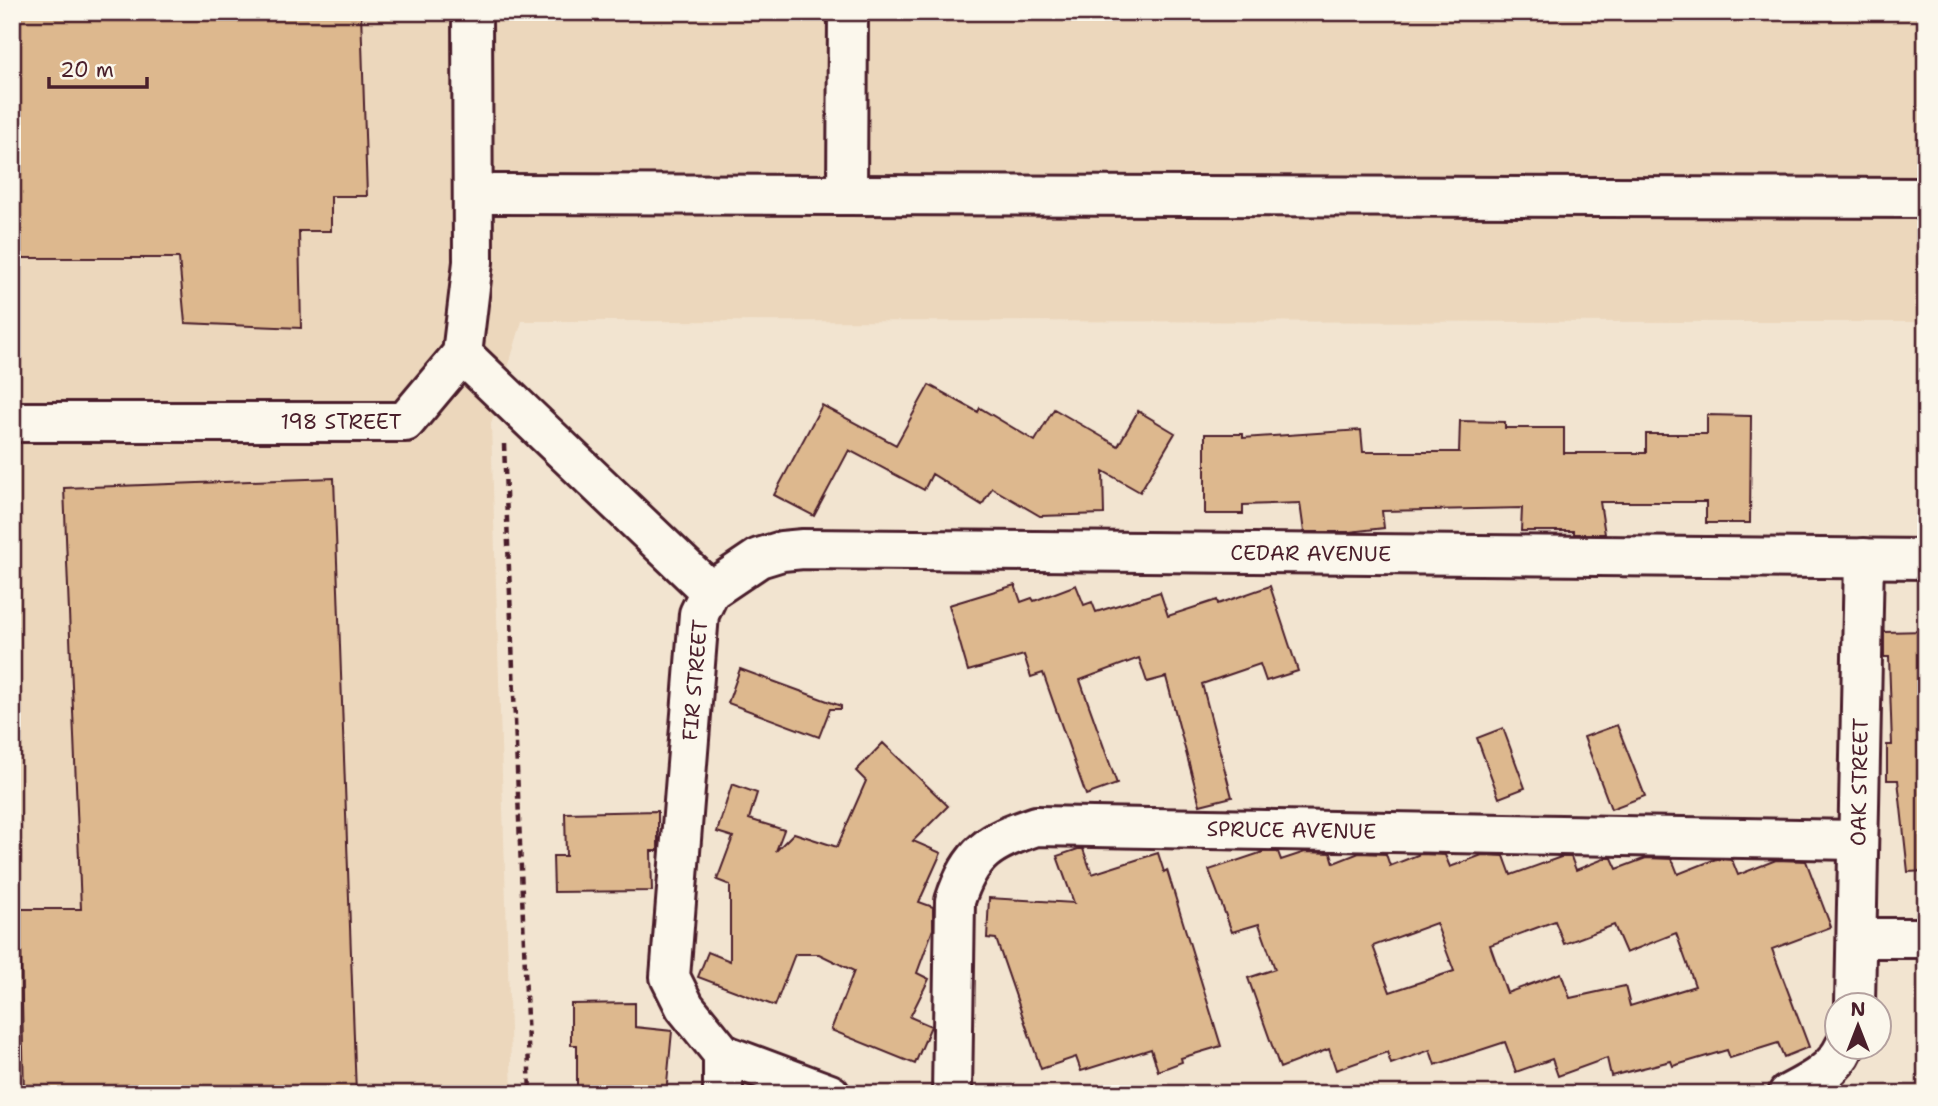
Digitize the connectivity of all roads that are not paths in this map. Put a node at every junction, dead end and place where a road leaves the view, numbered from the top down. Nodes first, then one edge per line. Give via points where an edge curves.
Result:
1 (472, 12) edge
2 (848, 12) edge
3 (472, 194) junction
4 (847, 195) junction
5 (1926, 198) edge
6 (462, 354) junction
7 (12, 422) edge
8 (1864, 558) junction
9 (1926, 559) edge
10 (710, 591) junction
11 (1858, 840) junction
12 (1858, 938) junction
13 (1926, 938) edge
14 (1855, 990) edge
15 (723, 1054) junction
16 (1837, 1060) edge
17 (1803, 1087) edge
18 (723, 1094) edge
19 (830, 1094) edge
20 (952, 1094) edge

1 - 3 street
2 - 4 street
3 - 4 street
3 - 6 street via 472,262
4 - 5 street
6 - 7 street, 198 STREET via 405,422
6 - 10 street, FIR STREET
8 - 9 street, CEDAR AVENUE
8 - 10 street, CEDAR AVENUE via 803,549 759,558
8 - 11 street, OAK STREET
10 - 15 street, FIR STREET via 699,614 670,977 685,1007
11 - 12 street, OAK STREET
11 - 20 street, SPRUCE AVENUE via 1036,826 979,854 955,901
12 - 13 street
12 - 14 street, OAK STREET
15 - 18 street
15 - 19 street
16 - 17 street

